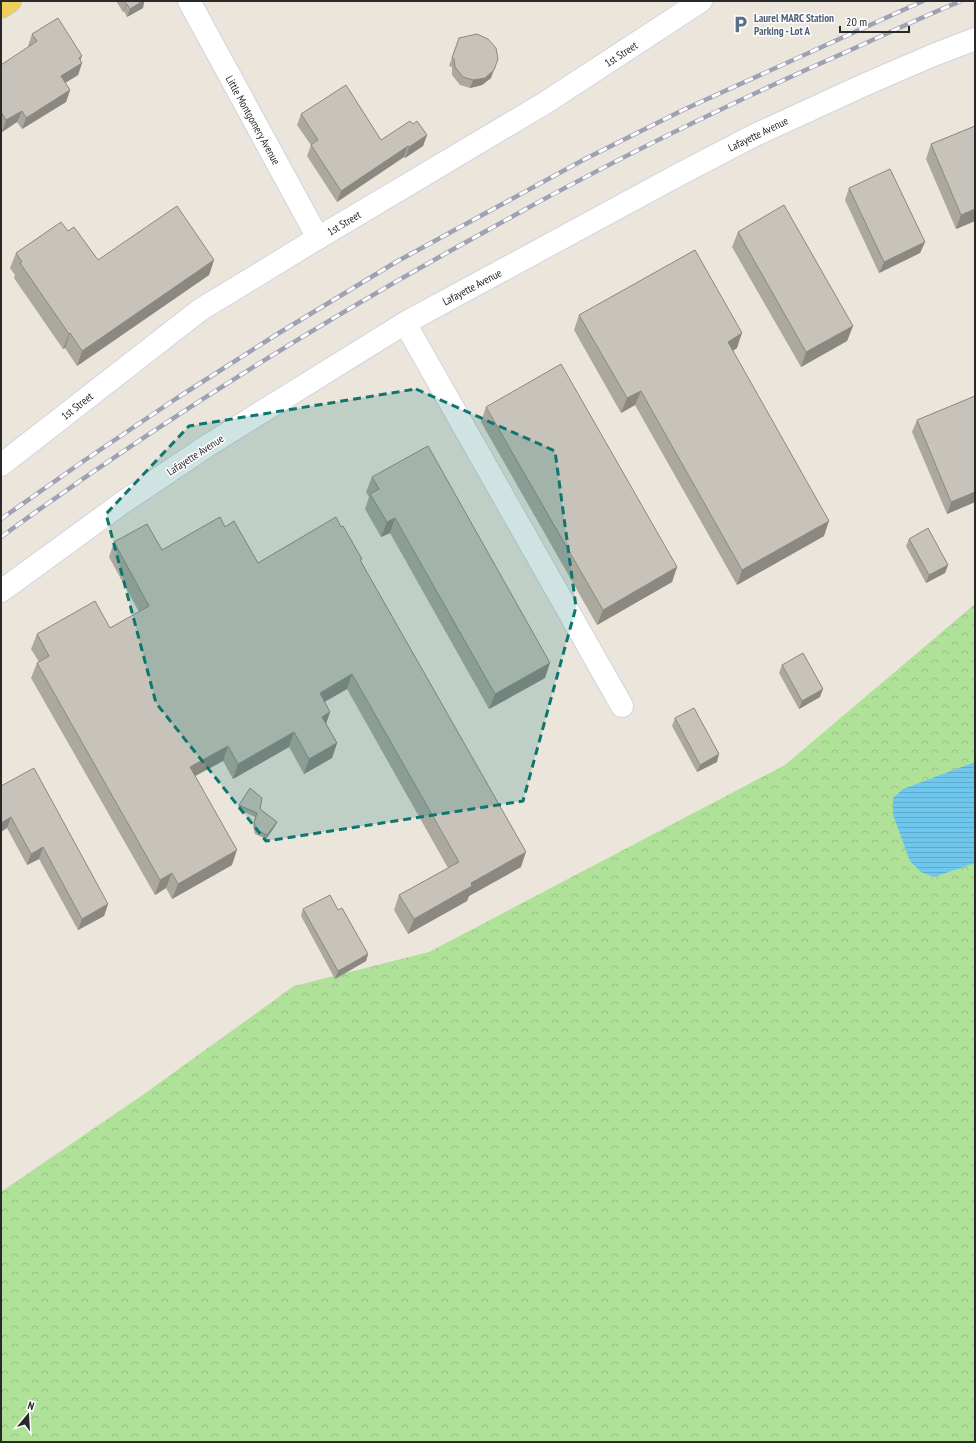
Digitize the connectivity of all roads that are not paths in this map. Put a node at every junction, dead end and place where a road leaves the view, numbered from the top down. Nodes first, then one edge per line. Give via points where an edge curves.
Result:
1 (189, 1) edge
2 (701, 1) edge
3 (975, 39) edge
4 (318, 238) junction
5 (405, 323) junction
6 (1, 465) edge
7 (1, 591) edge
8 (622, 706) dead end

1 - 4 street, Little Montgomery Avenue
2 - 4 street, 1st Street via 545,103
3 - 5 street, Lafayette Avenue via 864,84 755,135
4 - 6 street, 1st Street via 200,310
5 - 7 street, Lafayette Avenue via 207,446 122,503
5 - 8 street

